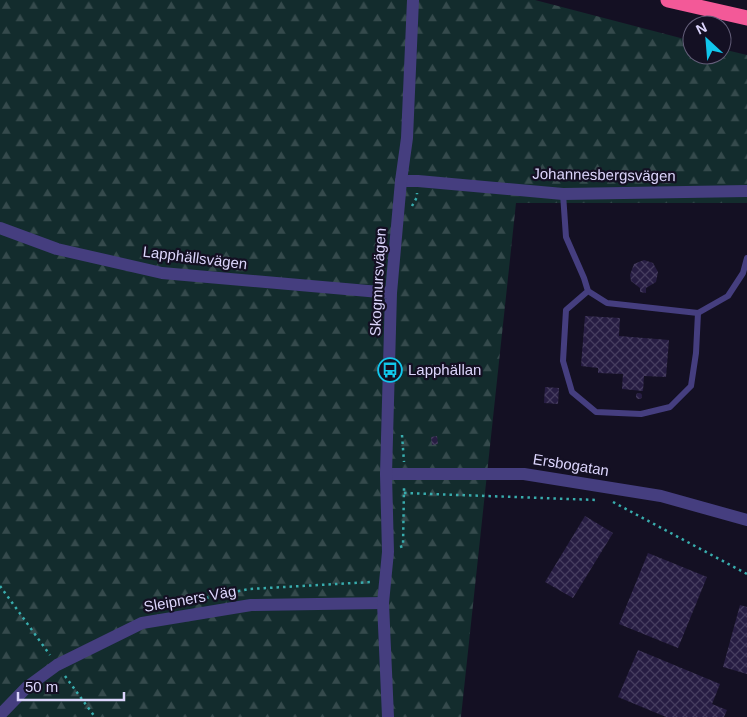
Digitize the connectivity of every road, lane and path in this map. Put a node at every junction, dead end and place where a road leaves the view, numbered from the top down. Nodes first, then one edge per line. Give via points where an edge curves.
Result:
1 (412, 0) edge
2 (677, 1) edge
3 (747, 18) edge
4 (401, 181) junction
5 (418, 181) junction
6 (747, 191) edge
7 (563, 194) junction
8 (409, 212) dead end
9 (0, 228) edge
10 (747, 258) edge
11 (588, 291) junction
12 (391, 293) junction
13 (698, 313) junction
14 (401, 431) dead end
15 (386, 474) junction
16 (406, 474) junction
17 (404, 493) junction
18 (600, 501) dead end
19 (610, 501) dead end
20 (747, 520) edge
21 (388, 552) junction
22 (747, 574) edge
23 (0, 586) edge
24 (383, 603) junction
25 (57, 665) junction
26 (0, 715) edge
27 (95, 717) edge
28 (388, 717) edge

1 - 4 street, Skogmursvägen via 407,138
2 - 3 highway
4 - 5 street, Johannesbergsvägen
4 - 12 street, Skogmursvägen
5 - 7 street, Johannesbergsvägen
5 - 8 path via 417,197
6 - 7 street, Johannesbergsvägen
7 - 11 lane via 566,237
9 - 12 street, Lapphällsvägen via 57,250 162,273
10 - 13 lane via 743,273 728,296
11 - 13 lane via 607,303
11 - 13 lane via 566,310 563,361 572,392 596,412 641,414 670,407 692,386
12 - 15 street, Skogmursvägen
14 - 16 path
15 - 16 street, Ersbogatan
15 - 21 street, Skogmursvägen
16 - 17 path
16 - 20 street, Ersbogatan via 524,474 661,496
17 - 18 path
17 - 21 path via 403,546
19 - 22 path
21 - 24 street, Skogmursvägen
23 - 25 path
24 - 25 street, Sleipners Väg via 251,605 142,623
24 - 28 street, Skogmursvägen
25 - 26 street, Sleipners Väg via 27,687
25 - 27 path

